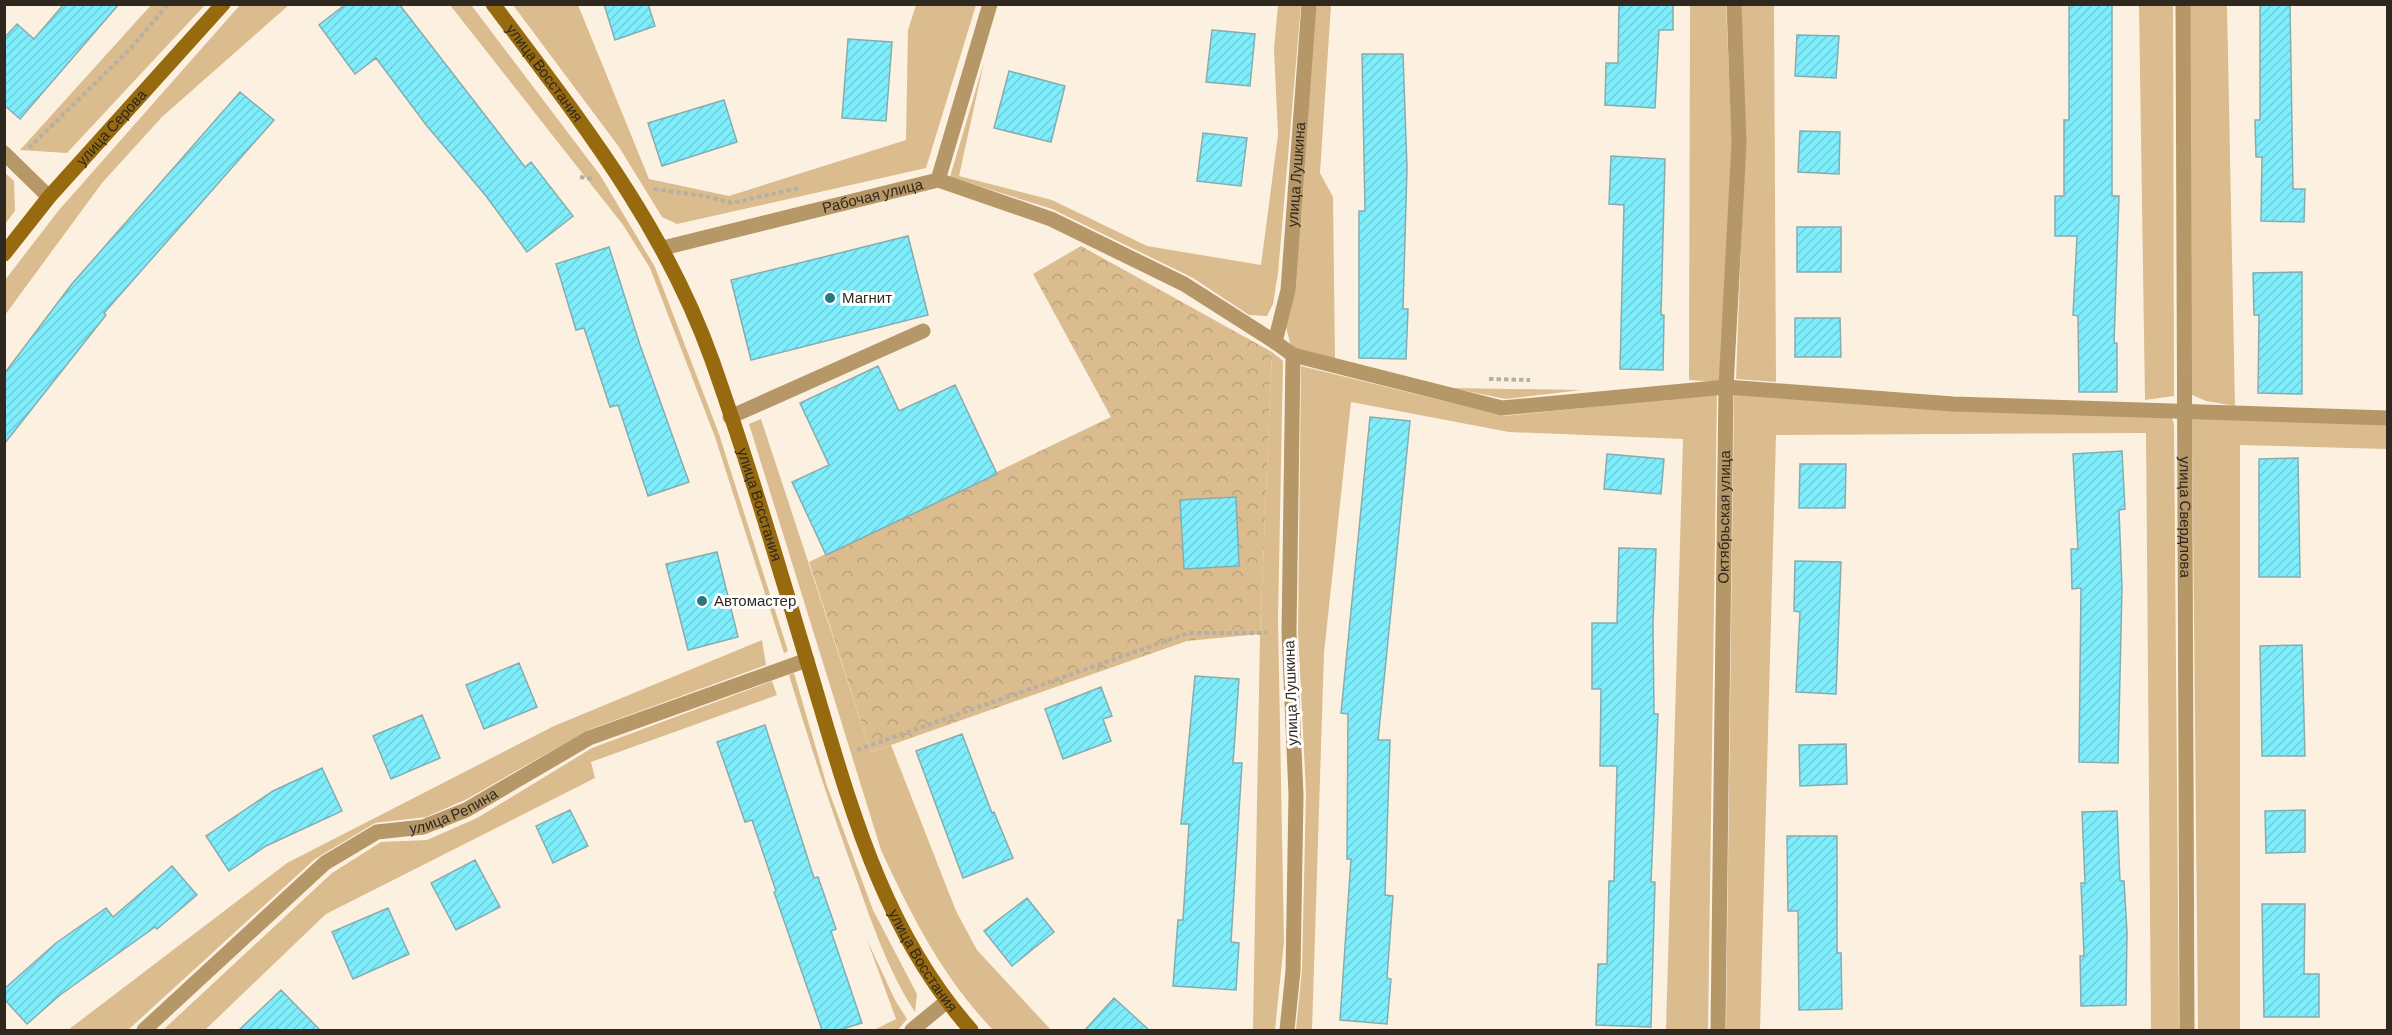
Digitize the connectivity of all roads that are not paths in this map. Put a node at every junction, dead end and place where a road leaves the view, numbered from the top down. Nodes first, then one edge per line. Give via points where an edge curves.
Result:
1 (223, 4) edge
2 (493, 4) edge
3 (990, 4) edge
4 (1309, 4) edge
5 (1734, 4) edge
6 (2183, 4) edge
7 (8, 157) edge
8 (938, 180) junction
9 (49, 197) junction
10 (663, 248) junction
11 (4, 254) edge
12 (923, 331) dead end
13 (1275, 342) junction
14 (1293, 355) junction
15 (1726, 387) junction
16 (2184, 410) junction
17 (730, 417) junction
18 (2388, 418) edge
19 (807, 660) junction
20 (946, 1002) junction
21 (144, 1030) edge
22 (912, 1030) edge
23 (971, 1030) edge
24 (1287, 1030) edge
25 (1718, 1030) edge
26 (2187, 1030) edge

1 - 9 main road, улица Серова
2 - 10 main road, улица Восстания via 608,158
3 - 8 street, Рабочая улица
4 - 13 street, улица Лушкина via 1288,290
5 - 15 street, Октябрьская улица via 1739,143
6 - 16 street, улица Свердлова
7 - 9 street
8 - 10 street, Рабочая улица
8 - 13 street via 1051,219 1184,284
9 - 11 main road, улица Серова
10 - 17 main road, улица Восстания via 711,357
12 - 17 street
13 - 14 street
14 - 15 street via 1502,408
14 - 24 street, улица Лушкина via 1289,633 1296,795 1293,971
15 - 16 street via 1953,404
15 - 25 street, Октябрьская улица
16 - 18 street
16 - 26 street, улица Свердлова
17 - 19 main road, улица Восстания
19 - 20 main road, улица Восстания via 866,855 904,935
19 - 21 street, улица Репина via 590,738 466,810 423,826 377,832 325,863
20 - 22 street
20 - 23 main road, улица Восстания

